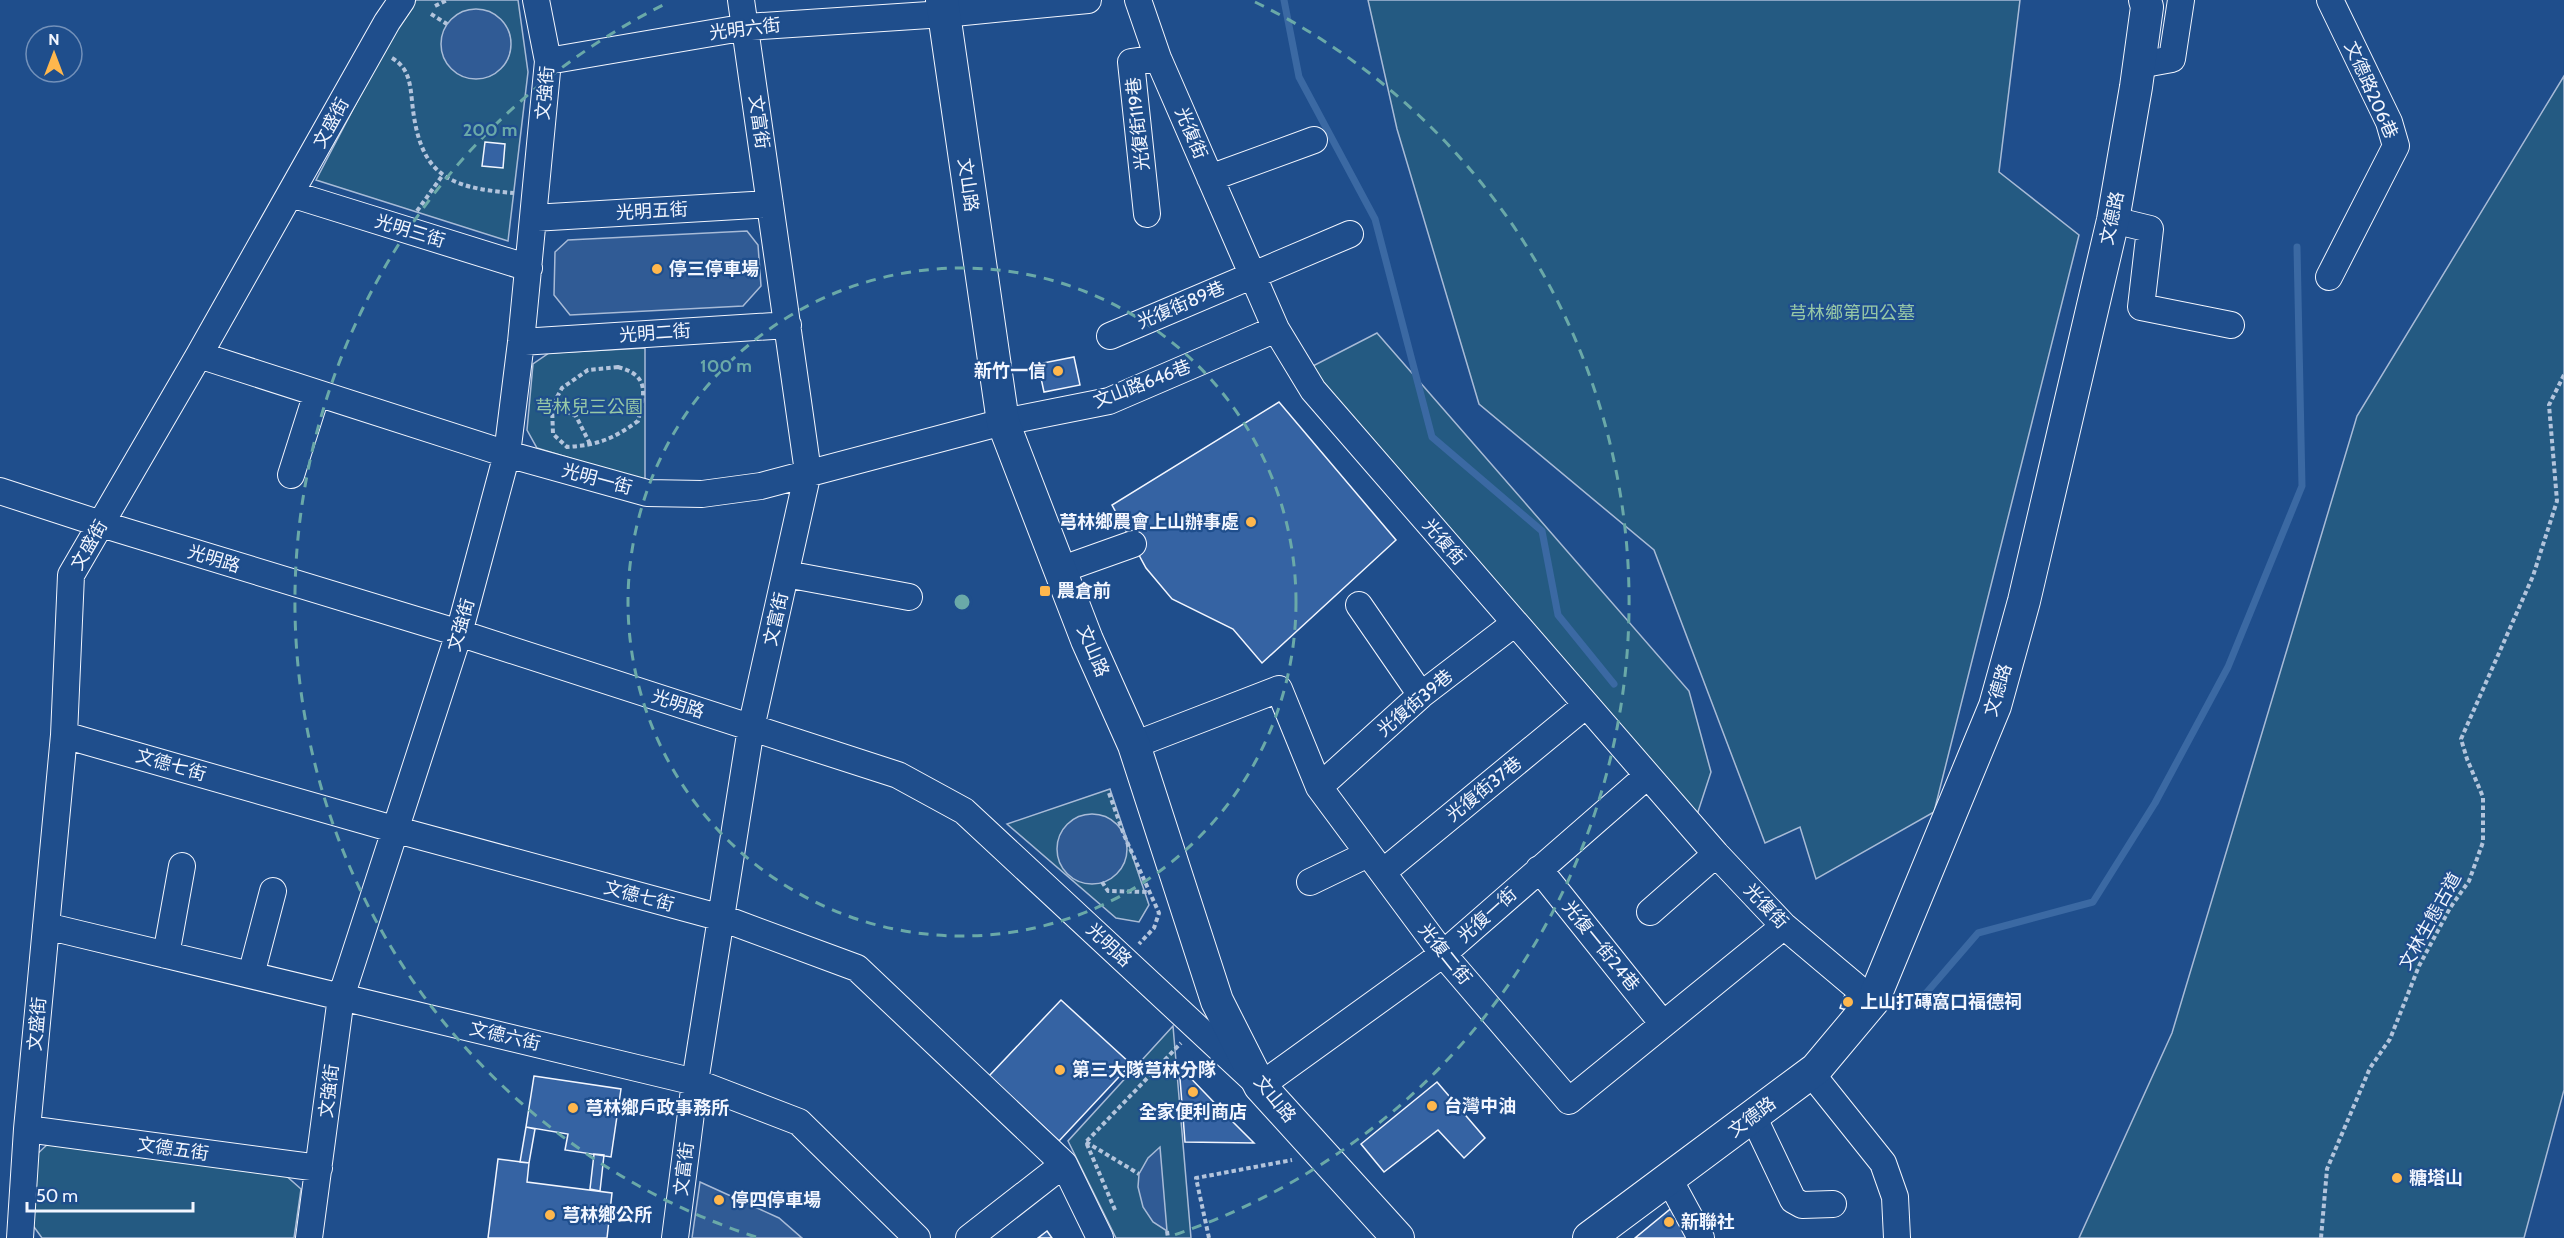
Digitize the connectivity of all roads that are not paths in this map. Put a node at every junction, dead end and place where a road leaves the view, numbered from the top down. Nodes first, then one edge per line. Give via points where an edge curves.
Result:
1 (402, 0) edge
2 (536, 0) edge
3 (741, 0) edge
4 (1088, 0) edge
5 (1138, 0) edge
6 (2145, 0) edge
7 (2181, 0) edge
8 (2330, 0) edge
9 (943, 7) edge
10 (747, 27) junction
11 (1158, 58) junction
12 (548, 60) junction
13 (2139, 65) junction
14 (1314, 140) dead end
15 (1210, 178) junction
16 (291, 194) junction
17 (770, 204) junction
18 (534, 207) junction
19 (1147, 214) dead end
20 (2113, 220) junction
21 (1350, 234) dead end
22 (529, 268) junction
23 (1252, 275) junction
24 (2329, 276) dead end
25 (788, 325) junction
26 (2231, 325) dead end
27 (1276, 329) junction
28 (1110, 336) dead end
29 (521, 342) junction
30 (199, 355) junction
31 (317, 393) junction
32 (1003, 422) junction
33 (507, 454) junction
34 (808, 472) junction
35 (291, 475) dead end
36 (0, 491) edge
37 (101, 524) junction
38 (1133, 544) dead end
39 (1060, 570) junction
40 (786, 574) junction
41 (909, 597) dead end
42 (1359, 605) dead end
43 (1515, 624) junction
44 (459, 633) junction
45 (1421, 694) junction
46 (1586, 705) junction
47 (751, 728) junction
48 (64, 735) junction
49 (1134, 745) junction
50 (1647, 776) junction
51 (1319, 787) junction
52 (396, 830) junction
53 (1716, 854) junction
54 (1376, 863) junction
55 (182, 866) dead end
56 (1539, 869) junction
57 (1310, 882) dead end
58 (273, 891) dead end
59 (1650, 912) dead end
60 (722, 918) junction
61 (46, 926) junction
62 (1784, 926) junction
63 (1443, 954) junction
64 (166, 955) junction
65 (251, 975) junction
66 (341, 997) junction
67 (1873, 1001) junction
68 (1663, 1024) junction
69 (1811, 1072) junction
70 (695, 1082) junction
71 (1260, 1086) junction
72 (1753, 1116) junction
73 (27, 1129) junction
74 (1065, 1164) junction
75 (319, 1168) junction
76 (1669, 1179) junction
77 (1833, 1204) dead end
78 (20, 1238) edge
79 (309, 1238) edge
80 (675, 1238) edge
81 (917, 1238) edge
82 (969, 1238) edge
83 (1100, 1238) edge
84 (1398, 1238) edge
85 (1589, 1238) edge
86 (1701, 1238) edge
87 (1897, 1238) edge

1 - 16 street, 文盛街
2 - 12 street, 文強街
3 - 10 street, 文富街
4 - 9 street, 光明六街
5 - 11 street, 光復街
6 - 13 main road, 文德路
7 - 13 street via 2172,59
8 - 24 street, 文德路206巷 via 2389,122 2396,146
9 - 10 street, 光明六街
9 - 32 main road, 文山路
10 - 12 street, 光明六街
10 - 17 street, 文富街
11 - 15 street, 光復街
11 - 19 street, 光復街119巷 via 1131,62
12 - 18 street, 文強街
13 - 20 main road, 文德路
14 - 15 street
15 - 23 street, 光復街
16 - 22 street, 光明三街
16 - 30 street, 文盛街
17 - 18 street, 光明五街
17 - 25 street, 文富街
18 - 22 street, 文強街
20 - 26 street via 2150,229 2141,307
20 - 67 main road, 文德路 via 2024,601 1995,706
21 - 23 street, 光復街89巷
22 - 29 street, 文強街
23 - 27 street, 光復街
23 - 28 street, 光復街89巷
25 - 29 street, 光明二街
25 - 34 street, 文富街
27 - 32 street, 文山路646巷 via 1109,401
27 - 43 street, 光復街 via 1313,390
29 - 33 street, 文強街
30 - 31 street, 光明一街
30 - 37 street, 文盛街
31 - 33 street, 光明一街
31 - 35 street
32 - 34 street, 光明一街
32 - 39 main road, 文山路
33 - 34 street, 光明一街 via 647,493 702,494 761,486
33 - 44 street, 文強街
34 - 40 street, 文富街
36 - 37 street, 光明路
37 - 44 street, 光明路
37 - 48 street, 文盛街 via 71,575
38 - 39 street
39 - 49 main road, 文山路
40 - 41 street
40 - 47 street, 文富街
42 - 45 street
43 - 45 street, 光復街39巷
43 - 46 street, 光復街
44 - 47 street, 光明路
44 - 52 street, 文強街
45 - 51 street, 光復街39巷
46 - 50 street, 光復街
46 - 54 street, 光復街37巷
47 - 60 street, 文富街
47 - 71 street, 光明路 via 898,775 964,811
48 - 52 street, 文德七街
48 - 61 street, 文盛街
49 - 51 street, 光復二街 via 1279,689
49 - 71 main road, 文山路 via 1217,1001
50 - 53 street, 光復街
50 - 56 street, 光復一街
51 - 54 street, 光復二街
52 - 60 street, 文德七街
52 - 66 street, 文強街
53 - 59 street
53 - 62 street, 光復街
54 - 57 street, 光復街37巷
54 - 63 street, 光復二街
55 - 64 street
56 - 63 street, 光復一街
56 - 68 street, 光復一街24巷
58 - 65 street
60 - 70 street, 文富街
60 - 74 street, 文德七街 via 857,968
61 - 64 street, 文德六街
61 - 73 street, 文盛街
62 - 67 street, 光復街
62 - 68 street, 光復二街
63 - 68 street, 光復二街 via 1569,1101
63 - 71 street, 光復一街
64 - 65 street, 文德六街
65 - 66 street, 文德六街
66 - 70 street, 文德六街
66 - 75 street, 文強街
67 - 69 main road, 文德路
69 - 72 main road, 文德路
69 - 87 street via 1883,1163 1895,1197
70 - 80 street, 文富街
70 - 81 street, 文德六街 via 799,1122
71 - 84 main road, 文山路
72 - 76 main road, 文德路
72 - 77 street via 1793,1200 1802,1205
73 - 75 street, 文德五街
73 - 78 street, 文盛街
74 - 82 street
74 - 83 street, 文德七街
75 - 79 street, 文強街
76 - 85 main road, 文德路
76 - 86 street

